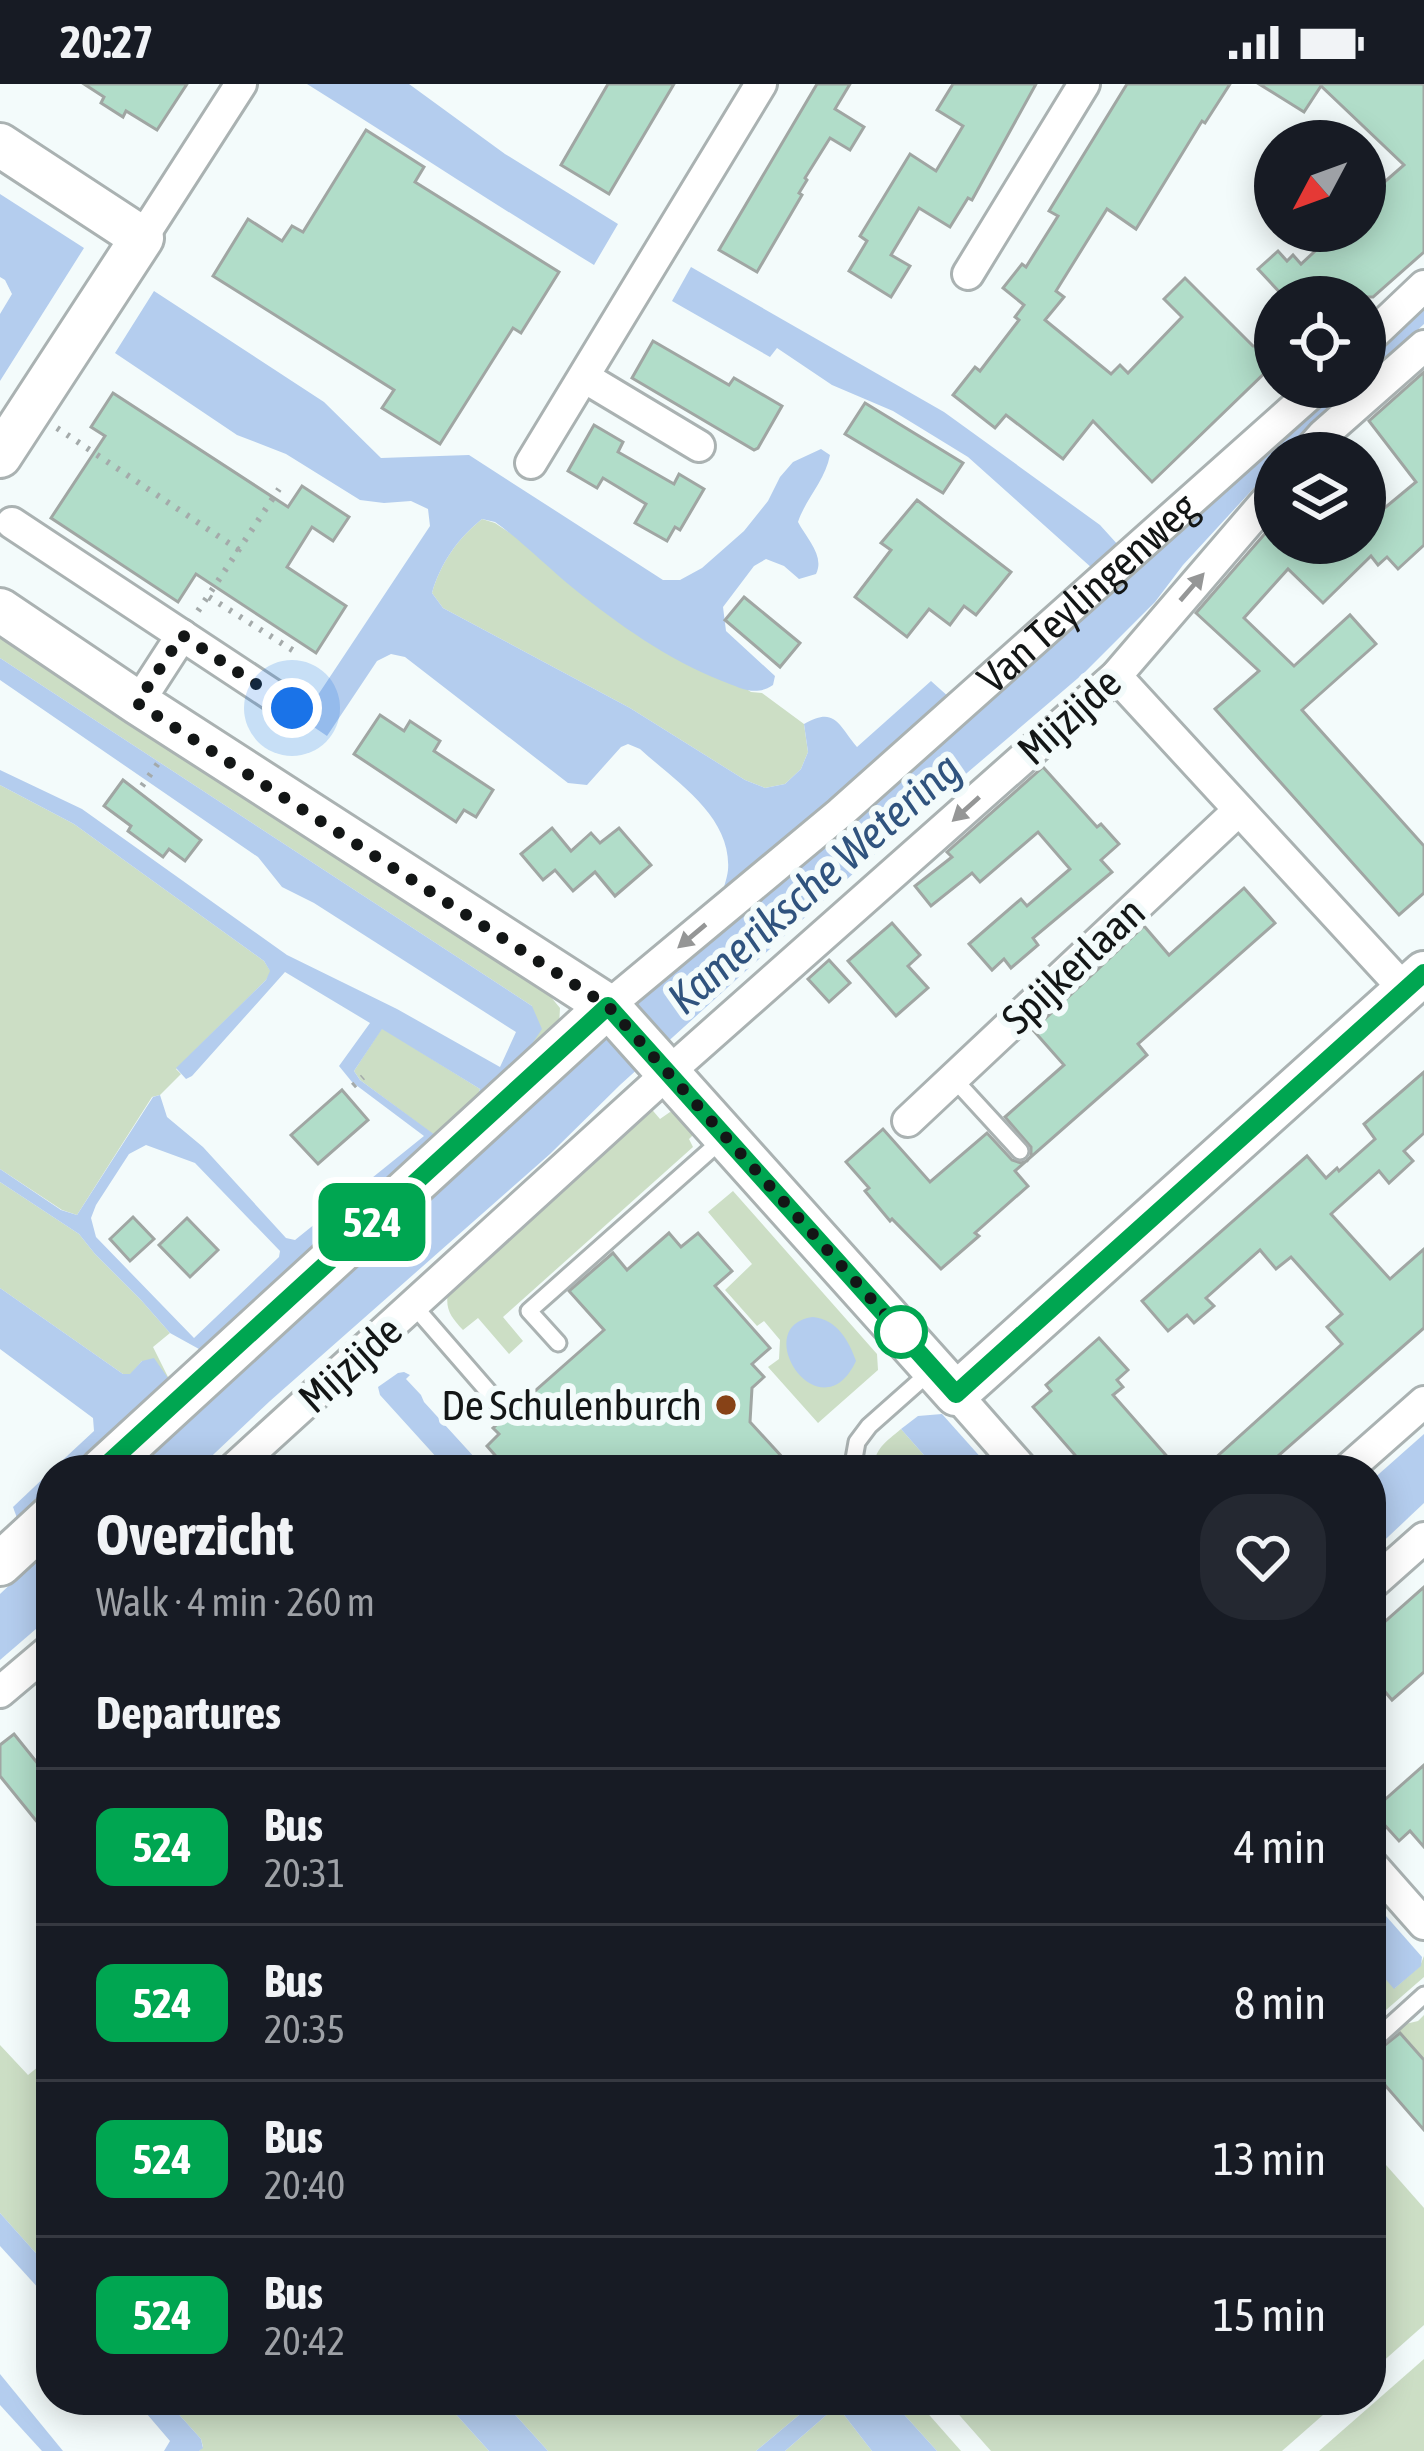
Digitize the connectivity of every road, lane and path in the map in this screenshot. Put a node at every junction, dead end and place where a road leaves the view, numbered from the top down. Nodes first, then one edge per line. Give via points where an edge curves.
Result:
1 (241, 84) edge
2 (761, 84) edge
3 (1084, 84) edge
4 (0, 145) edge
5 (142, 238) junction
6 (968, 274) dead end
7 (1424, 286) edge
8 (1386, 322) edge
9 (1424, 346) edge
10 (584, 377) junction
11 (1294, 408) edge
12 (30, 410) junction
13 (1326, 432) edge
14 (699, 446) dead end
15 (0, 456) edge
16 (531, 463) dead end
17 (278, 489) dead end
18 (1254, 515) edge
19 (12, 523) dead end
20 (239, 550) junction
21 (208, 596) junction
22 (0, 610) edge
23 (182, 635) junction
24 (297, 653) dead end
25 (1116, 676) junction
26 (137, 703) junction
27 (292, 708) dead end
28 (161, 759) dead end
29 (142, 786) dead end
30 (1239, 810) junction
31 (1415, 982) edge
32 (613, 1011) junction
33 (666, 1069) junction
34 (362, 1077) dead end
35 (953, 1078) junction
36 (353, 1086) dead end
37 (908, 1121) dead end
38 (727, 1136) junction
39 (1020, 1151) dead end
40 (414, 1306) junction
41 (558, 1343) dead end
42 (945, 1381) junction
43 (1424, 1402) edge
44 (500, 1405) dead end
45 (130, 1444) edge
46 (249, 1455) edge
47 (855, 1455) edge
48 (1010, 1455) edge
49 (1364, 1455) edge
50 (36, 1531) edge
51 (1424, 1538) edge
52 (0, 1564) edge
53 (1386, 1572) edge
54 (36, 1662) edge
55 (0, 1692) edge
56 (1386, 1878) edge
57 (1420, 1911) edge
58 (1424, 1995) edge
59 (1386, 2029) edge

1 - 5 street
2 - 10 street
3 - 6 street
4 - 5 street
5 - 12 street
7 - 8 street
9 - 13 street
10 - 14 street
10 - 16 street
11 -> 32 street, Van Teylingenweg
12 - 15 street
12 - 20 path
17 - 20 path
25 -> 18 street, Mijzijde
19 - 23 street
20 - 21 path
21 - 23 path
21 - 24 path
22 - 26 street
23 - 26 street
23 - 27 street
25 - 30 street
25 -> 33 street, Mijzijde
26 - 32 street
28 - 29 path
30 - 31 street
30 - 35 street, Spijkerlaan
31 - 42 street
32 - 33 street
32 - 45 street, Van Teylingenweg
33 - 38 street
33 - 40 street, Mijzijde
34 - 36 path
35 - 37 street, Spijkerlaan
35 - 39 lane
38 - 41 lane via 529,1311
38 - 42 street
40 - 44 lane, Mijzijde
40 - 46 street, Mijzijde
42 - 47 lane via 868,1426
42 - 48 street
43 - 49 street
50 - 52 street
51 - 53 street
54 - 55 street
56 - 57 street
58 - 59 lane

